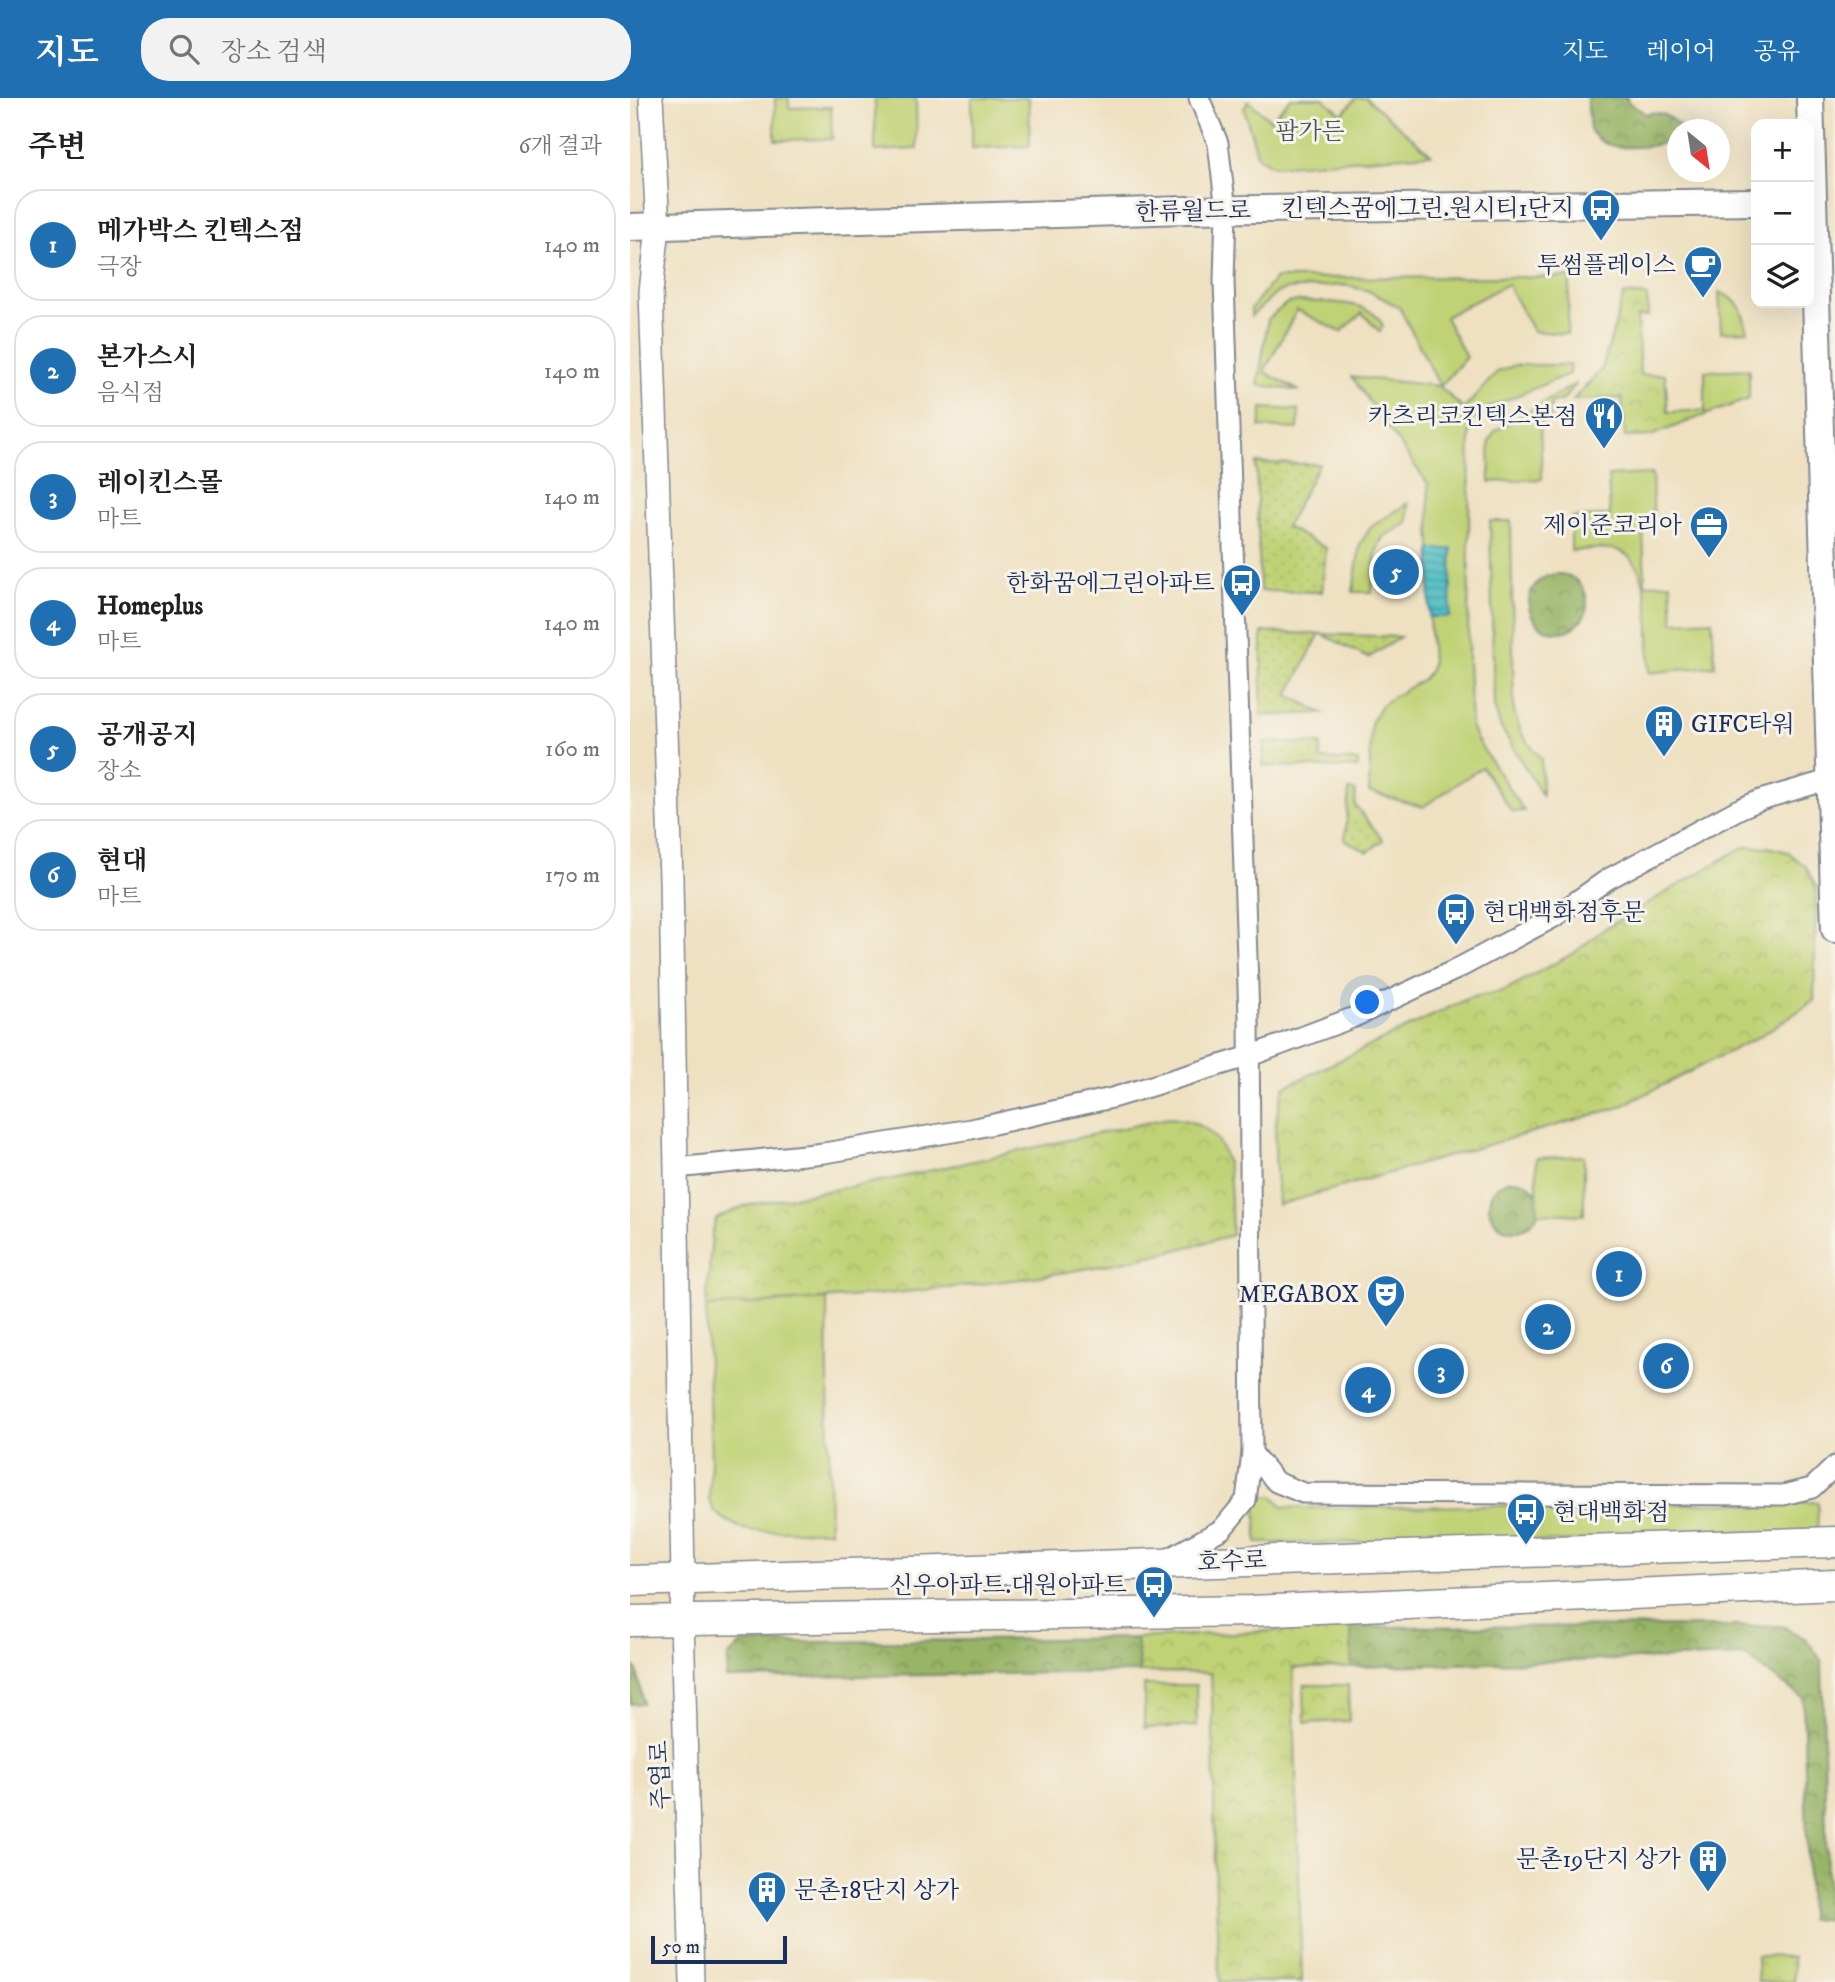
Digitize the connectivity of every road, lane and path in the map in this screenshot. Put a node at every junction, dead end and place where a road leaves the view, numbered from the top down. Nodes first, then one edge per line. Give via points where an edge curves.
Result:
1 (651, 98) edge
2 (1199, 98) edge
3 (1810, 98) edge
4 (1819, 200) edge
5 (1751, 202) edge
6 (1226, 210) junction
7 (630, 227) edge
8 (658, 227) junction
9 (1834, 778) edge
10 (1835, 929) edge
11 (1250, 1056) junction
12 (676, 1168) junction
13 (1252, 1453) junction
14 (1835, 1466) edge
15 (1835, 1542) edge
16 (1158, 1564) junction
17 (630, 1581) edge
18 (683, 1581) junction
19 (1835, 1585) edge
20 (682, 1620) junction
21 (630, 1621) edge
22 (692, 1982) edge

1 - 8 street, 주엽로
2 - 6 street via 1218,143
3 - 4 main road
4 - 9 main road
5 - 6 main road, 한류월드로
6 - 8 main road, 한류월드로
6 - 11 street via 1224,295
7 - 8 main road, 한류월드로
8 - 12 street, 주엽로 via 651,292
9 - 10 main road
9 - 11 street via 1739,809 1608,879 1554,917 1455,970 1352,1018
11 - 12 street via 1112,1098 971,1129 824,1153
11 - 13 street
12 - 18 street, 주엽로
13 - 14 street via 1276,1482 1303,1493 1783,1495 1812,1488
13 - 16 street via 1246,1500 1222,1529
15 - 16 main road, 호수로
16 - 18 main road, 호수로
17 - 18 main road, 호수로
18 - 20 street, 주엽로
19 - 20 main road, 호수로 via 1250,1611
20 - 21 main road, 호수로
20 - 22 street, 주엽로

